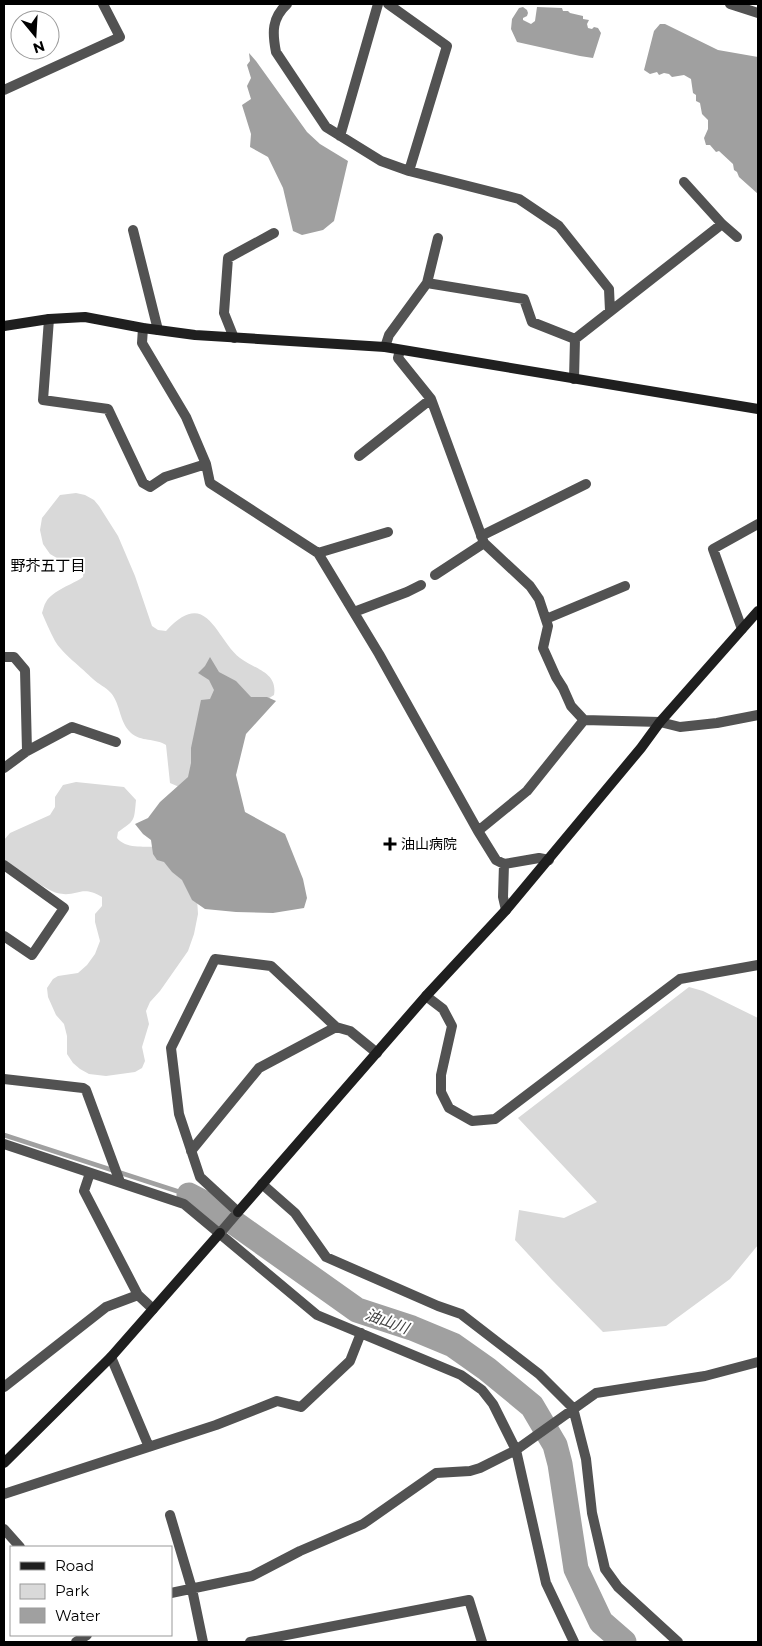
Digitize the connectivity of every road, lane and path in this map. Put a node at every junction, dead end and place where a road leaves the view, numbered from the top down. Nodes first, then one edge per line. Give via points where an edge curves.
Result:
1 (104, 4) edge
2 (288, 4) edge
3 (378, 4) edge
4 (388, 4) edge
5 (734, 4) edge
6 (758, 13) edge
7 (4, 90) edge
8 (340, 136) junction
9 (409, 171) junction
10 (684, 182) dead end
11 (722, 224) junction
12 (132, 230) dead end
13 (274, 233) dead end
14 (737, 237) dead end
15 (438, 238) dead end
16 (427, 283) junction
17 (610, 311) junction
18 (49, 319) junction
19 (4, 326) edge
20 (143, 328) junction
21 (158, 330) junction
22 (234, 338) junction
23 (574, 339) junction
24 (384, 347) junction
25 (400, 350) junction
26 (574, 379) junction
27 (431, 399) junction
28 (758, 409) edge
29 (359, 456) dead end
30 (206, 464) junction
31 (586, 484) dead end
32 (758, 524) edge
33 (388, 532) dead end
34 (482, 539) junction
35 (318, 553) junction
36 (435, 575) dead end
37 (420, 585) dead end
38 (624, 586) dead end
39 (758, 610) edge
40 (354, 612) junction
41 (546, 619) junction
42 (742, 629) junction
43 (4, 657) edge
44 (758, 715) edge
45 (584, 720) junction
46 (660, 722) junction
47 (116, 742) dead end
48 (27, 751) junction
49 (4, 768) edge
50 (478, 831) junction
51 (549, 860) junction
52 (504, 864) junction
53 (4, 865) edge
54 (506, 910) junction
55 (4, 936) edge
56 (758, 965) edge
57 (426, 996) junction
58 (336, 1027) junction
59 (377, 1053) junction
60 (4, 1079) edge
61 (4, 1144) edge
62 (192, 1151) junction
63 (90, 1173) junction
64 (120, 1182) junction
65 (262, 1184) junction
66 (238, 1212) junction
67 (220, 1233) junction
68 (138, 1295) junction
69 (153, 1309) junction
70 (361, 1333) junction
71 (111, 1357) junction
72 (758, 1362) edge
73 (4, 1387) edge
74 (573, 1408) junction
75 (149, 1447) junction
76 (516, 1450) junction
77 (4, 1463) edge
78 (4, 1494) edge
79 (170, 1515) dead end
80 (4, 1529) edge
81 (19, 1546) edge
82 (192, 1589) junction
83 (172, 1593) edge
84 (678, 1641) edge
85 (203, 1642) edge
86 (250, 1642) edge
87 (482, 1642) edge
88 (574, 1642) edge

1 - 7 street via 120,37
2 - 8 street via 279,12 275,23 273,40 276,52 326,127
3 - 8 street
4 - 9 street via 447,46
5 - 6 street
8 - 9 street via 381,161
9 - 17 street via 519,199 559,226 609,289
10 - 11 street
11 - 14 street
11 - 17 street
12 - 21 street
13 - 22 street via 228,258 224,313
15 - 16 street
16 - 23 street via 524,299 532,322
16 - 24 street via 389,335
17 - 23 street
18 - 19 street
18 - 20 street via 85,317
18 - 30 street via 43,400 108,409 143,484 150,486 166,477
20 - 21 street
20 - 30 street via 142,343 186,417
21 - 22 street
22 - 24 street
23 - 26 street
24 - 25 street
25 - 26 street
25 - 27 street via 398,358
26 - 28 street
27 - 29 street
27 - 34 street
30 - 35 street via 210,483
31 - 34 street
32 - 42 street via 713,549
33 - 35 street
34 - 36 street
34 - 41 street via 530,586
35 - 40 street
37 - 40 street
38 - 41 street
39 - 42 street
40 - 50 street
41 - 45 street via 548,626 543,648 571,706
42 - 46 street
43 - 48 street via 14,657 25,670
44 - 46 street via 680,727
45 - 46 street
45 - 50 street via 527,791
46 - 51 street
47 - 48 street via 72,727
48 - 49 street
50 - 52 street via 496,860
51 - 52 street via 539,858
51 - 54 street
52 - 54 street
53 - 55 street via 64,908 32,954
54 - 57 street
56 - 57 street via 680,979 495,1119 472,1121 449,1108 441,1092 440,1075 452,1026 443,1009
57 - 59 street
58 - 59 street via 350,1031
58 - 62 street via 259,1068
58 - 62 street via 271,966 215,959 171,1048 179,1114
59 - 65 street
60 - 64 street via 86,1090
61 - 63 street
62 - 66 street via 200,1177
63 - 64 street
63 - 68 street via 84,1191
64 - 67 street via 184,1204
65 - 66 street
65 - 74 street via 295,1213 326,1257 461,1314 539,1374
66 - 67 street
67 - 69 street
67 - 70 street via 317,1315
68 - 69 street
68 - 73 street via 106,1307
69 - 71 street
70 - 75 street via 350,1362 301,1407 277,1402
70 - 76 street via 461,1375 482,1390 493,1404
71 - 75 street
71 - 77 street
72 - 74 street via 705,1376 596,1393
74 - 76 street
74 - 84 street via 586,1459 592,1513 605,1569 618,1587
75 - 78 street
76 - 82 street via 470,1471 436,1473 364,1524 252,1576
76 - 88 street via 546,1583
79 - 82 street
80 - 81 street
82 - 83 street
82 - 85 street
86 - 87 street via 469,1600

